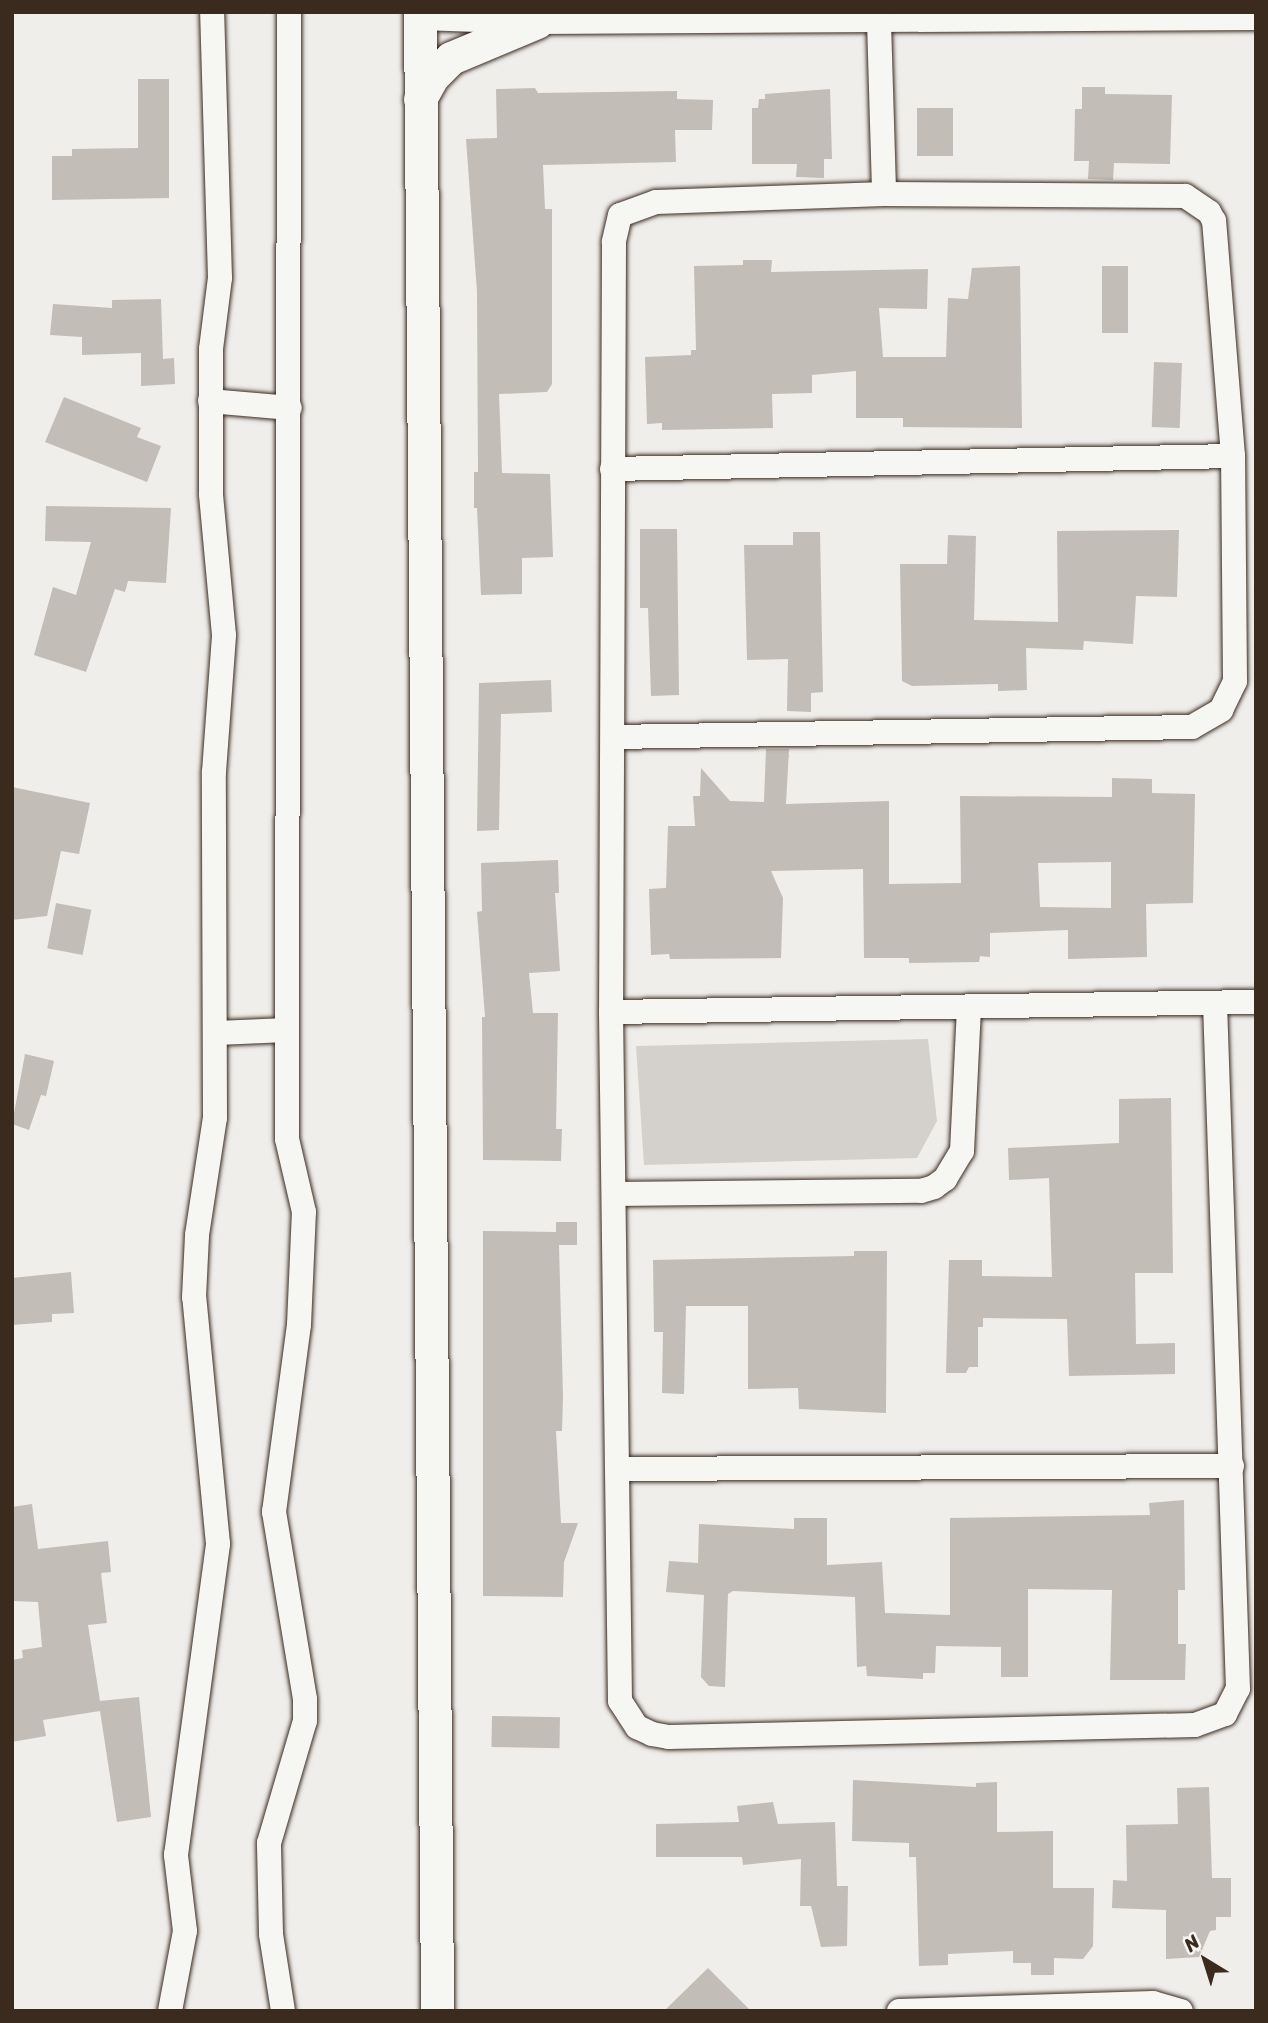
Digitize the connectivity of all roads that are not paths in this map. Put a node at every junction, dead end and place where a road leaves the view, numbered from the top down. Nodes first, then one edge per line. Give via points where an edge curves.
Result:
1 (212, 12) edge
2 (289, 12) edge
3 (420, 15) edge
4 (522, 17) edge
5 (1256, 18) edge
6 (879, 22) junction
7 (420, 99) junction
8 (884, 194) junction
9 (210, 401) junction
10 (290, 408) junction
11 (1233, 456) junction
12 (612, 469) junction
13 (613, 737) junction
14 (1256, 1002) edge
15 (1215, 1003) junction
16 (969, 1009) junction
17 (611, 1012) junction
18 (287, 1030) junction
19 (217, 1034) junction
20 (614, 1194) junction
21 (1232, 1466) junction
22 (617, 1469) junction
23 (170, 2011) edge
24 (283, 2011) edge
25 (437, 2011) edge
26 (899, 2011) edge
27 (1181, 2011) edge

1 - 9 street via 220,278
2 - 10 street
3 - 4 street
3 - 7 main road
4 - 6 street
4 - 7 main road via 451,58 433,76
5 - 6 street
6 - 8 street
7 - 25 main road
8 - 11 street via 1185,196 1202,204 1214,221
8 - 12 street via 656,202 620,215 614,242
9 - 10 street
9 - 19 street via 211,494 224,635 214,772
10 - 18 street via 291,703 284,840
11 - 12 street
11 - 13 street via 1235,681 1230,697 1208,721 1192,727
12 - 13 street
13 - 17 street
14 - 15 street
15 - 16 street
15 - 21 street
16 - 17 street
16 - 20 street via 962,1151 945,1179 934,1187 921,1191
17 - 20 street
18 - 19 street
18 - 24 street via 287,1139 304,1212 304,1239 299,1325 274,1512 305,1699 302,1733 269,1843 271,1934
19 - 23 street via 215,1118 197,1235 194,1297 218,1544 176,1855 185,1931
20 - 22 street
21 - 22 street
21 - 22 street via 1238,1689 1225,1714 1211,1722 670,1738 637,1727 620,1701
26 - 27 street via 1153,2003

